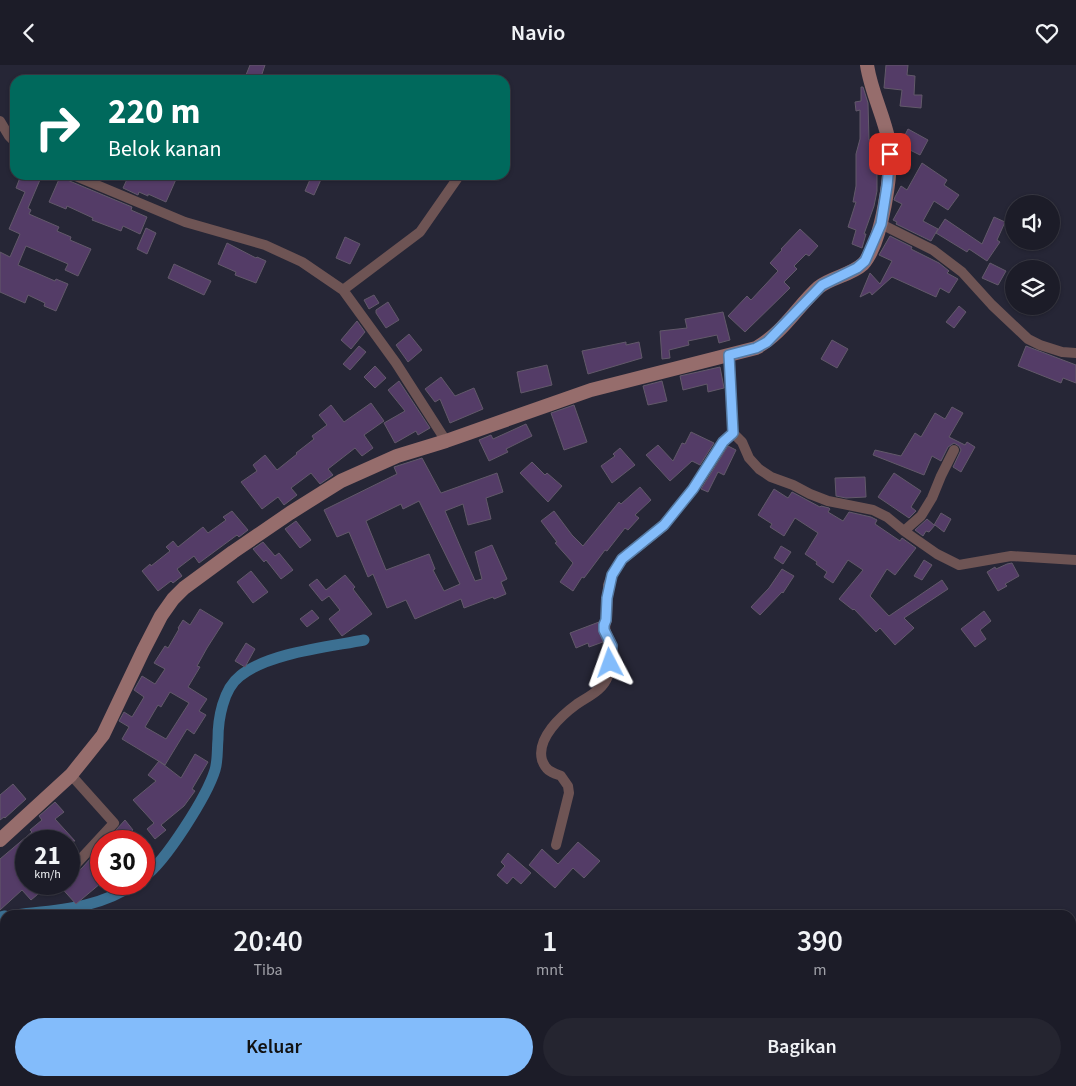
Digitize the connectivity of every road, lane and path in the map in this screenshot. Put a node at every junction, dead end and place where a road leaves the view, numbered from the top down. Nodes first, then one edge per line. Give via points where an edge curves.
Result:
1 (868, 65) edge
2 (0, 121) edge
3 (10, 137) edge
4 (86, 180) edge
5 (456, 180) edge
6 (881, 224) junction
7 (343, 290) junction
8 (1076, 353) edge
9 (729, 355) junction
10 (733, 433) junction
11 (446, 441) junction
12 (954, 450) dead end
13 (904, 531) junction
14 (1076, 559) edge
15 (71, 775) junction
16 (0, 840) edge
17 (556, 845) dead end
18 (80, 860) edge

1 - 6 main road via 890,154
2 - 3 street
4 - 7 street via 185,222 265,245 302,262
5 - 7 street via 420,233
6 - 8 street via 933,250 962,271 1028,339
6 - 9 main road via 862,265 822,285 767,342
7 - 11 street via 396,363
9 - 10 street
9 - 11 main road via 591,390
10 - 13 street via 742,442 749,458 771,477 828,501 874,510
10 - 17 street via 723,442 693,489 664,525 622,559 612,575 604,625 612,646 608,675 598,691 556,723 541,749 547,770 562,776 568,786
11 - 15 main road via 397,456 341,481 232,552 184,588 161,616 103,735
12 - 13 street via 922,516
13 - 14 street via 960,565 1011,556
15 - 16 main road
15 - 18 street via 114,823

